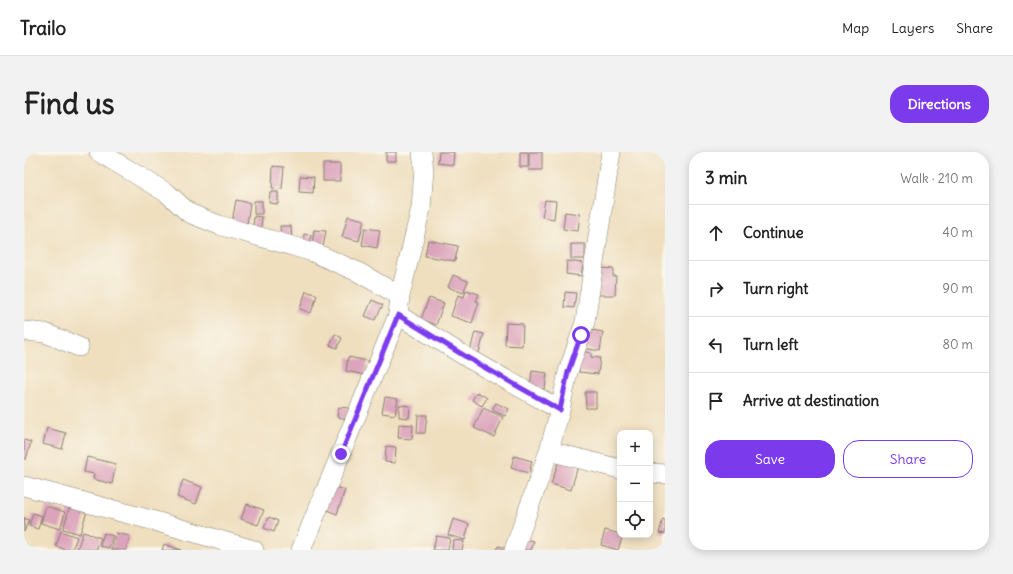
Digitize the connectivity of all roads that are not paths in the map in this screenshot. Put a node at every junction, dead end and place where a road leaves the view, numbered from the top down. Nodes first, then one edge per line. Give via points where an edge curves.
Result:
1 (99, 152) edge
2 (422, 152) edge
3 (611, 152) edge
4 (399, 306) junction
5 (24, 331) edge
6 (79, 347) dead end
7 (560, 410) junction
8 (549, 451) junction
9 (617, 468) edge
10 (653, 473) edge
11 (665, 474) edge
12 (24, 486) edge
13 (254, 550) edge
14 (301, 550) edge
15 (514, 550) edge

1 - 4 street via 167,193 189,213 219,225 313,252 358,272
2 - 4 street via 424,170 421,208
3 - 7 street via 585,322 568,372
4 - 7 street via 468,358
4 - 14 street
5 - 6 street via 45,333
7 - 8 street
8 - 9 street
8 - 15 street
10 - 11 street
12 - 13 street

